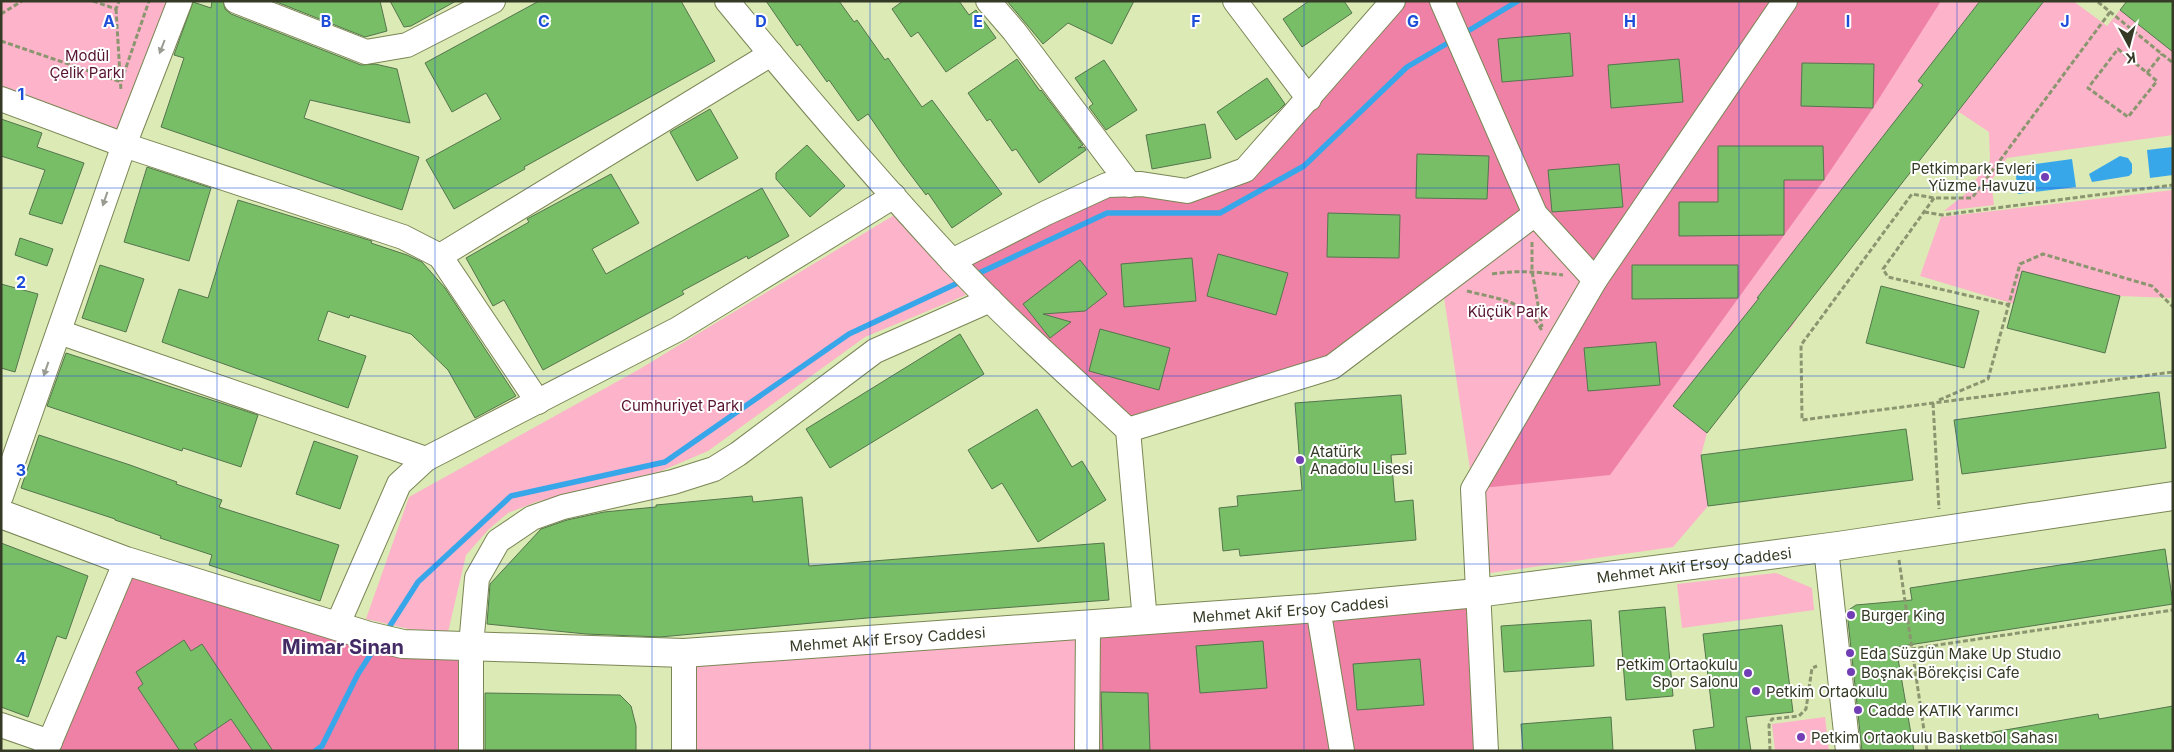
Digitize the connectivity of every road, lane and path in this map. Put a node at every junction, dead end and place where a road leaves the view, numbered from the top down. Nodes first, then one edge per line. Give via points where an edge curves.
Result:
1 (22, 1) edge
2 (93, 1) edge
3 (119, 1) edge
4 (149, 1) edge
5 (180, 1) edge
6 (236, 1) edge
7 (493, 1) edge
8 (727, 1) edge
9 (988, 1) edge
10 (1235, 1) edge
11 (1393, 1) edge
12 (1785, 1) edge
13 (2098, 2) edge
14 (1443, 4) edge
15 (116, 9) junction
16 (2110, 12) junction
17 (1, 14) edge
18 (1, 40) edge
19 (771, 54) junction
20 (2162, 54) junction
21 (2173, 63) edge
22 (2147, 73) junction
23 (121, 82) junction
24 (1, 99) edge
25 (1309, 99) junction
26 (122, 100) dead end
27 (124, 145) junction
28 (1130, 185) junction
29 (2173, 185) edge
30 (894, 196) junction
31 (1934, 198) junction
32 (1924, 212) junction
33 (1535, 214) junction
34 (440, 256) junction
35 (952, 261) junction
36 (1532, 271) junction
37 (1489, 275) dead end
38 (1595, 280) junction
39 (1442, 284) junction
40 (990, 300) junction
41 (2009, 305) junction
42 (2173, 307) edge
43 (59, 332) junction
44 (2173, 372) edge
45 (538, 402) junction
46 (1933, 403) junction
47 (1128, 430) junction
48 (426, 458) junction
49 (1, 496) edge
50 (2173, 496) edge
51 (1939, 510) dead end
52 (1, 514) edge
53 (1826, 548) junction
54 (1899, 558) dead end
55 (126, 561) junction
56 (1477, 593) junction
57 (1318, 608) junction
58 (2173, 610) edge
59 (1145, 621) junction
60 (1088, 625) junction
61 (338, 626) junction
62 (471, 646) junction
63 (1911, 649) junction
64 (684, 653) junction
65 (1820, 665) dead end
66 (1, 725) edge
67 (48, 747) edge
68 (471, 751) edge
69 (684, 751) edge
70 (1088, 751) edge
71 (1342, 751) edge
72 (1486, 751) edge
73 (1770, 751) edge
74 (1848, 751) edge
75 (1927, 751) edge

1 - 17 path
2 - 15 path
3 - 15 path
4 - 23 path
5 -> 27 street
6 - 7 street via 366,52 407,45
8 - 19 street
9 - 28 street
10 - 25 street
11 - 25 street
12 - 38 street
13 - 16 path
14 - 33 street
15 - 23 path
16 - 20 path
16 - 31 path via 1972,198
18 - 23 path
19 - 30 street
19 - 34 street
20 - 21 path
20 - 22 path
22 - 22 path via 2157,81 2128,117 2088,88 2118,50
23 - 26 path
24 - 27 street
25 - 28 street via 1245,170 1187,191
27 - 34 street via 403,237
27 -> 43 street
28 - 35 street via 1107,186
29 - 32 path via 1942,215
30 - 35 street
30 - 45 street via 678,329
31 - 32 path
31 - 46 path via 1912,194 1801,345 1802,420
32 - 41 path via 1883,269 1888,277
33 - 36 path
33 - 38 street
33 - 39 street
34 - 45 street
35 - 40 street
36 - 37 path
36 - 38 path
36 - 39 path via 1544,335 1536,318 1517,304
38 - 56 street via 1473,489
39 - 47 street via 1332,367
40 - 47 street
40 - 62 street via 876,351 714,469 673,482 563,507 532,518 498,541 477,578
41 - 42 path via 2020,264 2043,254 2152,286
41 - 46 path via 1988,379
43 - 48 street
43 -> 49 street
44 - 46 path
45 - 48 street
46 - 51 path
47 - 59 street
48 - 61 street via 400,484
50 - 53 main road, Mehmet Akif Ersoy Caddesi
52 - 55 main road, Mehmet Akif Ersoy Caddesi
53 - 56 main road, Mehmet Akif Ersoy Caddesi
53 - 74 street
54 - 63 path
55 - 61 main road, Mehmet Akif Ersoy Caddesi
55 - 67 street
56 - 57 main road, Mehmet Akif Ersoy Caddesi
56 - 72 street
57 - 59 main road, Mehmet Akif Ersoy Caddesi
57 - 71 street
58 - 63 path
59 - 60 main road, Mehmet Akif Ersoy Caddesi
60 - 64 main road, Mehmet Akif Ersoy Caddesi
60 - 70 street
61 - 62 main road, Mehmet Akif Ersoy Caddesi via 403,644
62 - 64 main road, Mehmet Akif Ersoy Caddesi
62 - 68 street
63 - 75 path
64 - 69 street
65 - 73 path via 1812,668 1806,709 1799,716 1772,719 1769,725
66 - 67 street

